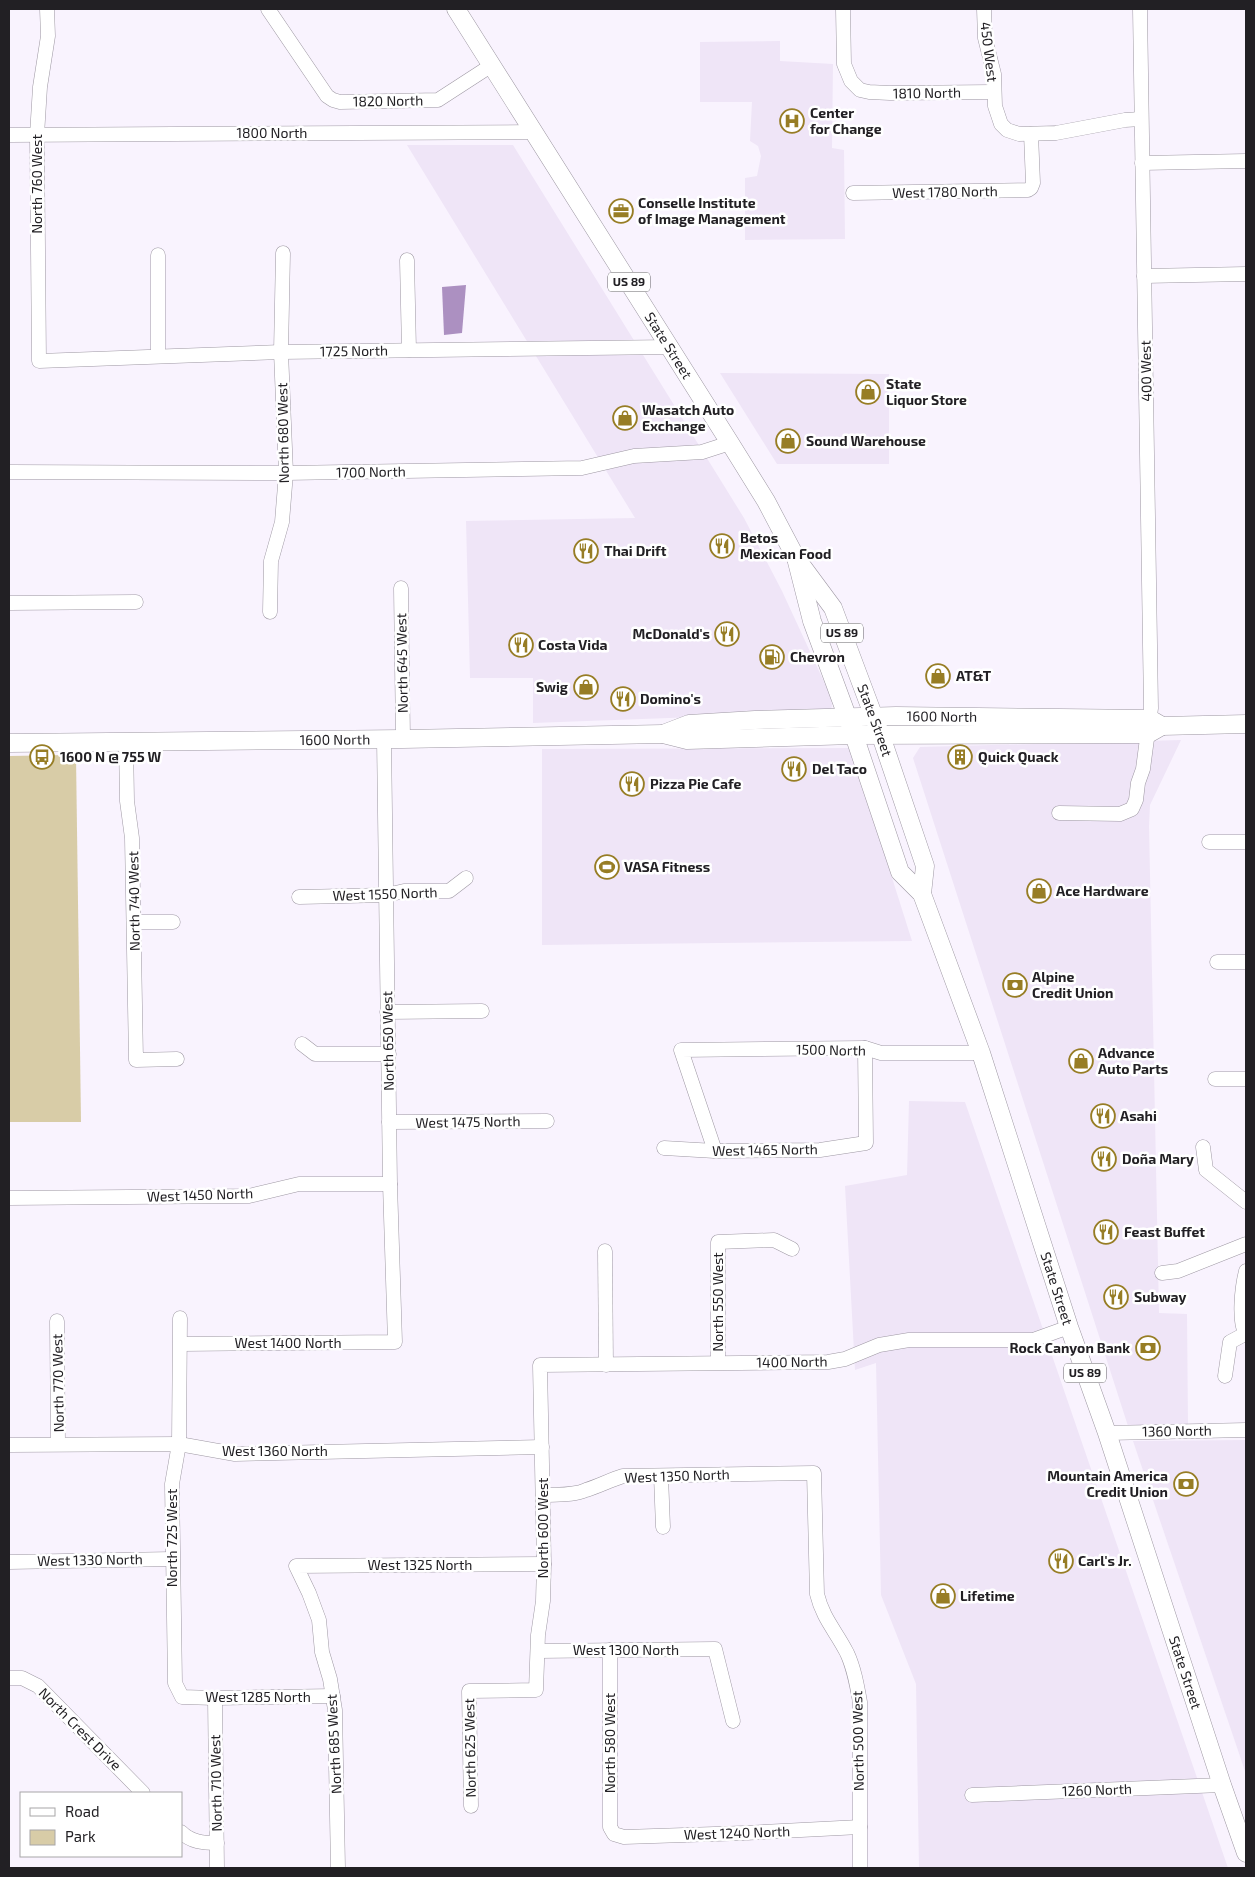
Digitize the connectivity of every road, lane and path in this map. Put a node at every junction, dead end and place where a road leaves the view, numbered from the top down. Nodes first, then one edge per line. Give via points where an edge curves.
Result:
1 (47, 9) edge
2 (268, 9) edge
3 (456, 9) edge
4 (842, 9) edge
5 (984, 9) edge
6 (1140, 9) edge
7 (492, 65) junction
8 (994, 92) junction
9 (1141, 119) junction
10 (535, 132) junction
11 (1031, 134) junction
12 (9, 135) edge
13 (36, 135) junction
14 (1246, 160) edge
15 (1142, 163) junction
16 (853, 193) dead end
17 (283, 252) dead end
18 (158, 254) dead end
19 (407, 260) dead end
20 (1246, 274) edge
21 (1144, 276) junction
22 (670, 347) junction
23 (409, 350) junction
24 (281, 352) junction
25 (158, 356) junction
26 (39, 361) joint
27 (730, 442) junction
28 (9, 472) edge
29 (286, 473) junction
30 (796, 558) junction
31 (402, 588) dead end
32 (136, 602) dead end
33 (9, 603) edge
34 (270, 612) dead end
35 (874, 717) junction
36 (847, 718) junction
37 (1246, 724) edge
38 (1153, 726) junction
39 (663, 734) junction
40 (854, 735) junction
41 (881, 736) junction
42 (384, 739) junction
43 (403, 739) junction
44 (126, 742) junction
45 (9, 743) edge
46 (1059, 813) dead end
47 (1209, 842) dead end
48 (1246, 842) edge
49 (466, 878) dead end
50 (922, 894) junction
51 (387, 895) junction
52 (299, 897) dead end
53 (134, 922) junction
54 (173, 922) dead end
55 (1216, 962) dead end
56 (1246, 962) edge
57 (482, 1011) dead end
58 (387, 1012) junction
59 (302, 1044) dead end
60 (865, 1048) junction
61 (981, 1053) junction
62 (388, 1054) junction
63 (177, 1059) dead end
64 (1215, 1079) dead end
65 (1246, 1079) edge
66 (547, 1121) dead end
67 (389, 1122) junction
68 (664, 1148) dead end
69 (1203, 1148) dead end
70 (715, 1151) junction
71 (390, 1184) junction
72 (1244, 1196) edge
73 (9, 1198) edge
74 (1246, 1244) edge
75 (792, 1249) dead end
76 (605, 1251) dead end
77 (1246, 1271) edge
78 (1162, 1273) dead end
79 (180, 1318) dead end
80 (57, 1322) dead end
81 (1069, 1327) junction
82 (1246, 1334) edge
83 (395, 1342) joint
84 (181, 1344) junction
85 (718, 1362) junction
86 (540, 1365) joint
87 (606, 1365) junction
88 (1224, 1376) dead end
89 (1246, 1430) edge
90 (1107, 1433) junction
91 (58, 1444) junction
92 (179, 1444) junction
93 (9, 1445) edge
94 (542, 1447) junction
95 (814, 1473) joint
96 (661, 1476) junction
97 (543, 1495) junction
98 (662, 1527) dead end
99 (172, 1559) junction
100 (9, 1562) edge
101 (544, 1564) junction
102 (296, 1566) joint
103 (610, 1650) junction
104 (538, 1651) junction
105 (9, 1678) edge
106 (469, 1691) joint
107 (333, 1696) junction
108 (182, 1697) joint
109 (215, 1698) junction
110 (733, 1721) dead end
111 (1222, 1785) junction
112 (142, 1792) edge
113 (972, 1795) dead end
114 (470, 1806) dead end
115 (860, 1827) junction
116 (182, 1833) edge
117 (614, 1834) joint
118 (217, 1843) junction
119 (1246, 1854) edge
120 (217, 1868) edge
121 (338, 1868) edge
122 (860, 1868) edge

1 - 13 street, North 760 West via 48,36
2 - 7 street, 1820 North via 327,96 333,100 438,100
3 - 7 main road, State Street / US 89
4 - 8 street, 1810 North via 844,64 851,81 860,90 890,93
5 - 8 street, 450 West
6 - 9 street, 400 West
7 - 10 main road, State Street / US 89
8 - 11 street, 450 West via 1001,124 1007,130
9 - 11 street
9 - 15 street, 400 West
10 - 13 street, 1800 North
10 - 22 main road, State Street / US 89
11 - 16 street, West 1780 North via 1032,183 1031,188 1022,192
12 - 13 street, 1800 North
13 - 26 street, North 760 West
14 - 15 street
15 - 21 street, 400 West
17 - 24 street, North 680 West
18 - 25 street
19 - 23 street
20 - 21 street
21 - 38 street, 400 West
22 - 23 street, 1725 North
22 - 27 main road, State Street / US 89
23 - 24 street, 1725 North
24 - 25 street, 1725 North
24 - 29 street, North 680 West
25 - 26 street, 1725 North
27 - 29 street, 1700 North via 702,452 634,456 582,468
27 - 30 main road, State Street / US 89
28 - 29 street, 1700 North
29 - 34 street, North 680 West via 282,522 271,561
30 - 35 main road, State Street / US 89 via 833,608
30 - 36 main road, State Street / US 89 via 812,621
31 - 43 street, North 645 West
32 - 33 street
35 - 36 main road, 1600 North
35 - 38 main road, 1600 North
35 - 41 main road, State Street / US 89
36 - 39 main road, 1600 North via 689,724
36 - 40 main road, State Street / US 89
37 - 38 main road, 1600 North
38 - 41 main road, 1600 North
38 - 46 street, 400 West via 1132,810 1120,814
39 - 40 main road, 1600 North via 687,740
39 - 43 main road, 1600 North
40 - 41 main road, 1600 North
40 - 50 main road, State Street / US 89 via 900,872
41 - 50 main road, State Street / US 89 via 925,866
42 - 43 main road, 1600 North
42 - 44 main road, 1600 North
42 - 51 street, North 650 West
44 - 45 main road, 1600 North
44 - 53 street, North 740 West
47 - 48 street
49 - 51 street, West 1550 North via 449,891 404,891
50 - 61 main road, State Street / US 89
51 - 52 street, West 1550 North
51 - 58 street, North 650 West
53 - 54 street
53 - 63 street, North 740 West via 136,1060
55 - 56 street
57 - 58 street
58 - 62 street, North 650 West
59 - 62 street via 315,1054
60 - 61 street, 1500 North via 881,1053
60 - 70 street, West 1465 North via 866,1143 820,1150
60 - 70 street, 1500 North via 681,1050
61 - 81 main road, State Street / US 89
62 - 67 street, North 650 West
64 - 65 street
66 - 67 street, West 1475 North
67 - 71 street, North 650 West
68 - 70 street, West 1465 North
69 - 72 street via 1206,1170
71 - 73 street, West 1450 North via 299,1184 249,1196
71 - 83 street, North 650 West
74 - 78 street via 1178,1271
75 - 85 street, North 550 West via 774,1240 718,1242
76 - 87 street
77 - 82 street via 1242,1284 1242,1326
79 - 84 street, North 725 West
80 - 91 street, North 770 West
81 - 85 street, 1400 North via 1033,1340 909,1340 879,1345 845,1359 828,1362
81 - 90 main road, State Street / US 89
82 - 88 street via 1230,1342
83 - 84 street, West 1400 North
84 - 92 street, North 725 West
85 - 87 street, 1400 North
86 - 87 street, 1400 North
86 - 94 street, North 600 West
89 - 90 street, 1360 North
90 - 111 main road, State Street / US 89
91 - 92 street, West 1360 North
91 - 93 street, West 1360 North
92 - 94 street, West 1360 North via 235,1454
92 - 99 street, North 725 West via 172,1484
94 - 97 street, North 600 West
95 - 96 street, West 1350 North
95 - 115 street, North 500 West via 817,1594 821,1609 848,1655 858,1685
96 - 97 street, West 1350 North via 624,1476 585,1491
96 - 98 street
97 - 101 street, North 600 West
99 - 100 street, West 1330 North
99 - 108 street, North 725 West via 175,1683
101 - 102 street, West 1325 North
101 - 104 street, North 600 West
102 - 107 street, North 685 West via 319,1620 322,1652
103 - 104 street, West 1300 North
103 - 110 street, West 1300 North via 715,1649
103 - 117 street, North 580 West via 610,1827
104 - 106 street, North 600 West via 536,1690
105 - 112 street, North Crest Drive via 22,1678 38,1686
106 - 114 street, North 625 West
107 - 109 street, West 1285 North
107 - 121 street, North 685 West via 336,1710
108 - 109 street, West 1285 North
109 - 118 street, North 710 West
111 - 113 street, 1260 North
111 - 119 main road, State Street / US 89
115 - 117 street, West 1240 North via 624,1837
115 - 122 street, North 500 West
116 - 118 street via 188,1839
118 - 120 street, North 710 West

